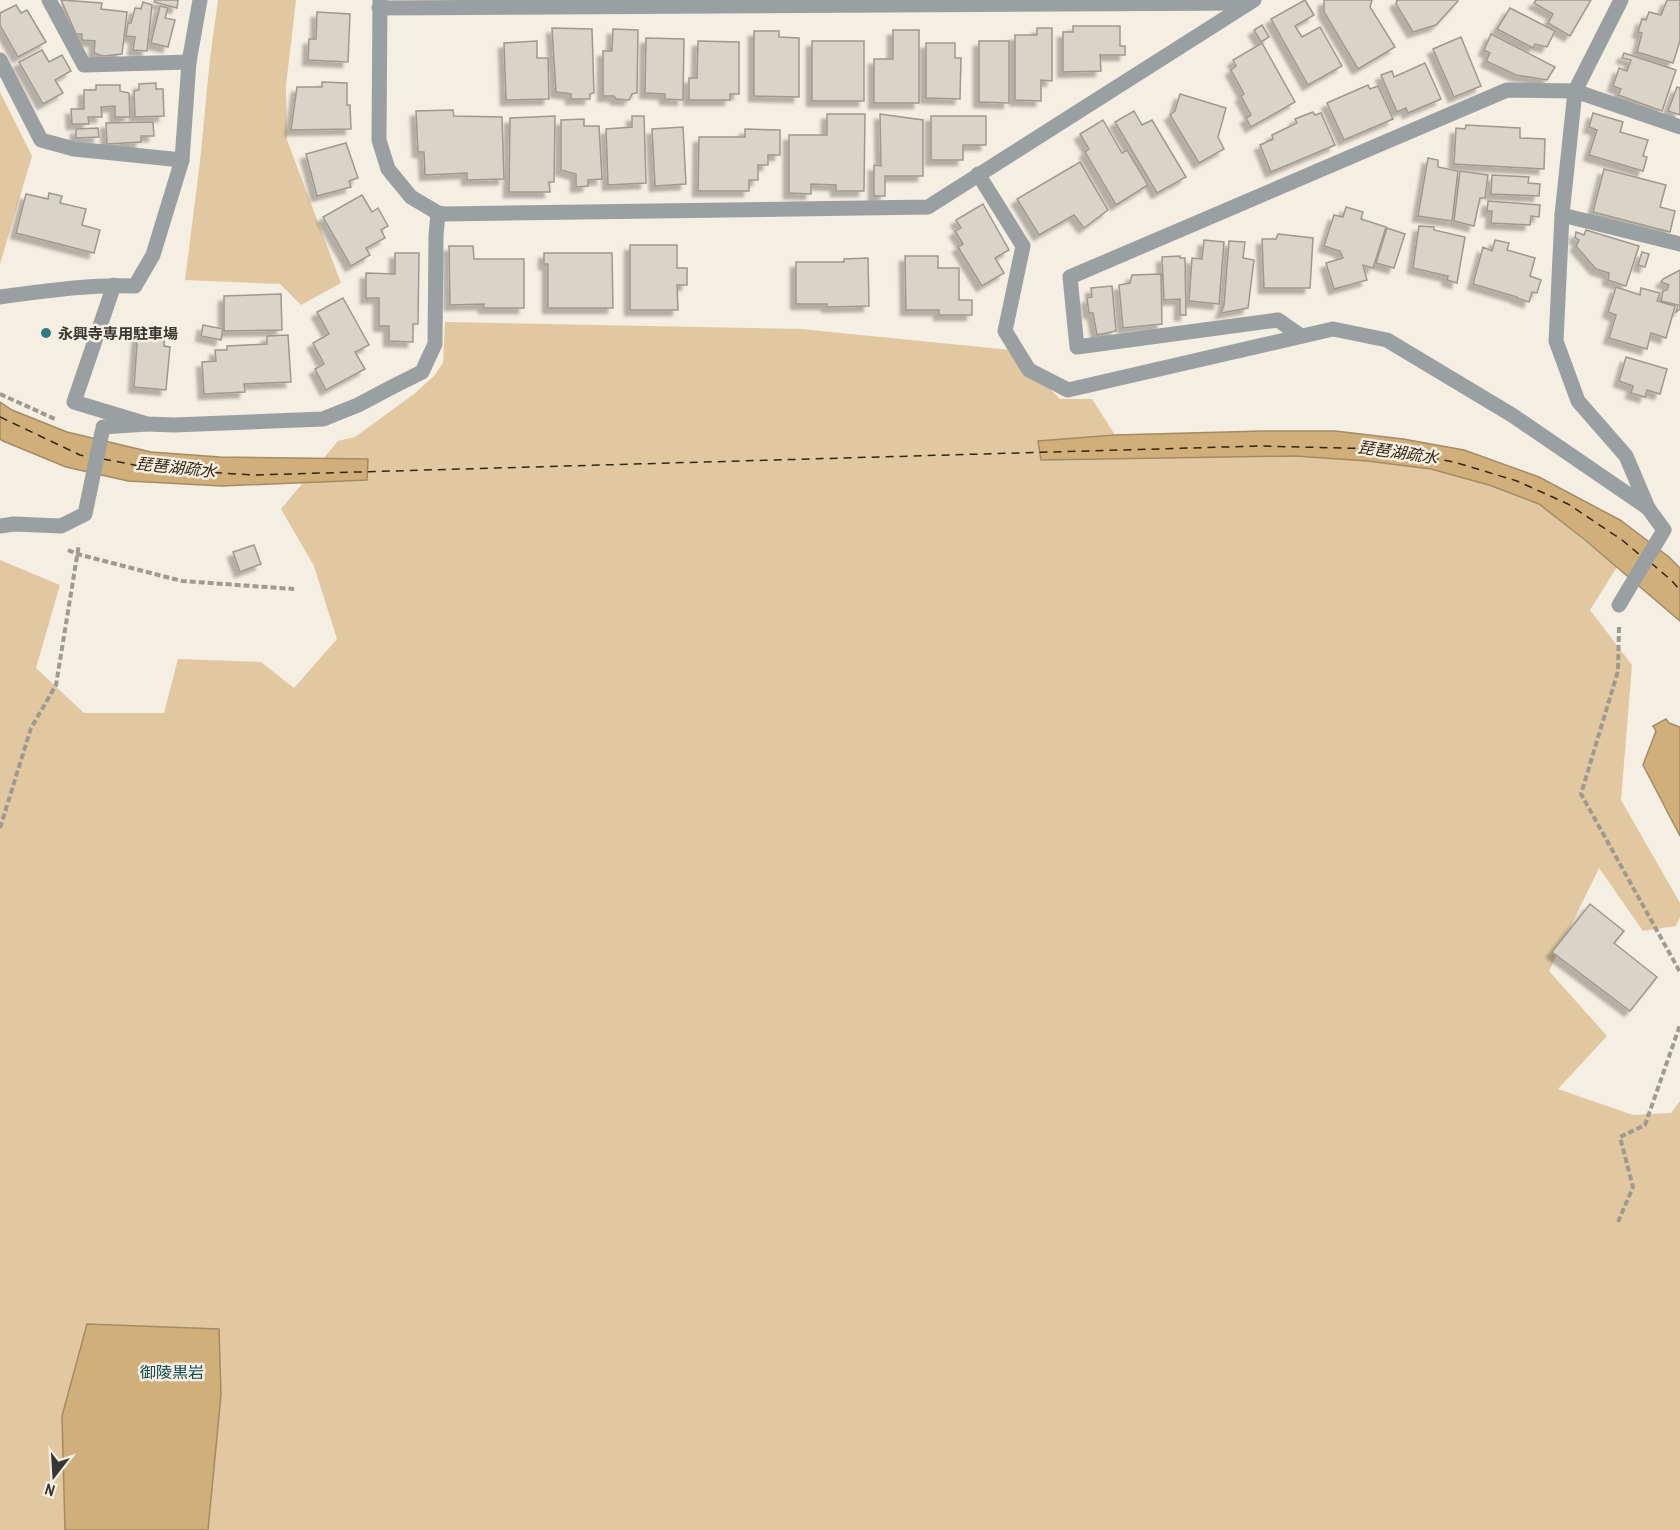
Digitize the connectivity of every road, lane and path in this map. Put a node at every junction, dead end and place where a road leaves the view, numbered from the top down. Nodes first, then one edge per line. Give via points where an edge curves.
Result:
1 (49, 0) edge
2 (200, 0) edge
3 (1621, 0) edge
4 (1251, 2) edge
5 (842, 3) edge
6 (380, 4) edge
7 (0, 60) edge
8 (189, 62) junction
9 (1575, 91) junction
10 (1680, 127) edge
11 (182, 160) junction
12 (978, 174) junction
13 (438, 213) junction
14 (1562, 215) junction
15 (1680, 244) edge
16 (114, 285) junction
17 (0, 297) edge
18 (1301, 336) junction
19 (0, 394) edge
20 (74, 402) junction
21 (147, 424) junction
22 (87, 507) junction
23 (1648, 508) junction
24 (0, 526) edge
25 (67, 549) dead end
26 (77, 554) junction
27 (294, 589) dead end
28 (1621, 602) joint
29 (0, 828) edge
30 (1680, 972) edge
31 (1680, 1025) edge
32 (1618, 1222) dead end

1 - 8 street via 84,65
2 - 8 street
3 - 9 street
4 - 5 street
4 - 12 street
5 - 6 street
6 - 13 street via 379,140 388,170 411,197
7 - 11 street via 41,140 74,149
8 - 11 street
9 - 10 street
9 - 14 street
9 - 18 street via 1507,90 1070,277 1077,347 1278,320
11 - 16 street via 153,255 135,286
12 - 13 street via 928,207
12 - 18 street via 1023,246 1005,331 1029,370 1068,390
13 - 21 street via 435,344 422,372 323,419
14 - 15 street
14 - 23 street via 1556,341 1578,401 1626,456
16 - 17 street
16 - 20 street
18 - 23 street via 1333,329 1387,340 1512,415
19 - 20 path via 62,422
20 - 21 street
21 - 22 street via 102,430
22 - 24 street via 61,526
22 - 26 path
23 - 28 street via 1664,530
25 - 26 path
26 - 27 path via 182,581
26 - 29 path via 56,685 31,728
28 - 30 path via 1618,671 1581,794
31 - 32 path via 1645,1125 1620,1137 1633,1187

